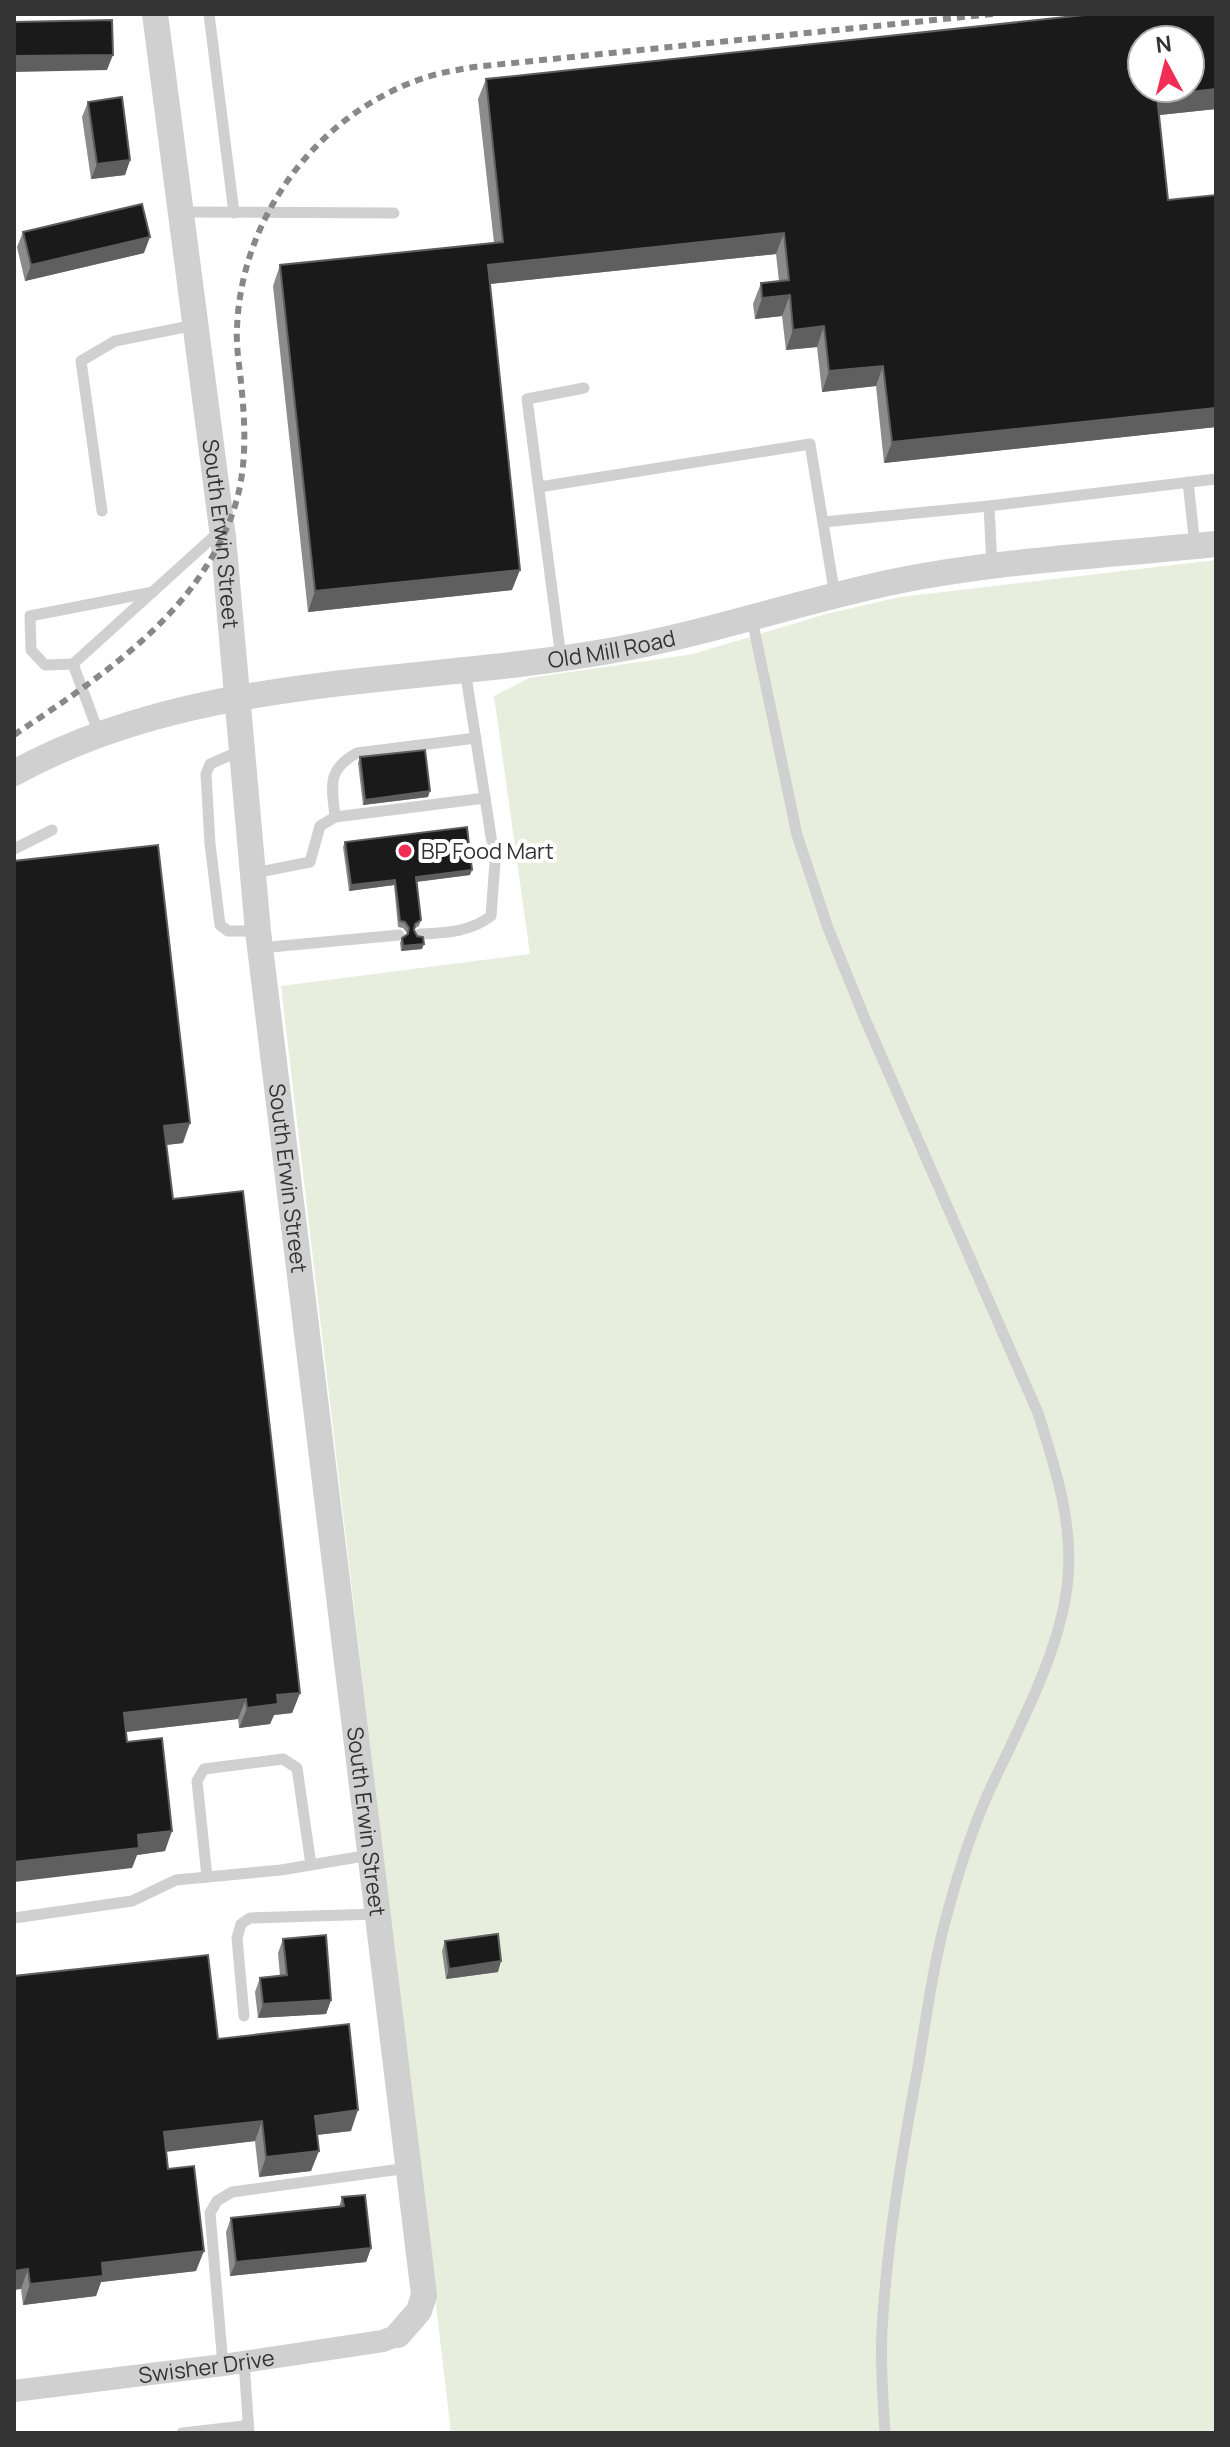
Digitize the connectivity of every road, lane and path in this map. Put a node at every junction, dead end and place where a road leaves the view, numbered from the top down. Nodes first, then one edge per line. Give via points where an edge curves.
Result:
1 (155, 14) edge
2 (209, 14) edge
3 (181, 212) junction
4 (234, 213) junction
5 (394, 213) dead end
6 (195, 325) junction
7 (584, 388) dead end
8 (1216, 479) edge
9 (1188, 482) junction
10 (539, 487) junction
11 (989, 506) junction
12 (102, 511) dead end
13 (823, 522) junction
14 (222, 529) junction
15 (1205, 545) edge
16 (992, 567) junction
17 (153, 592) junction
18 (835, 597) junction
19 (752, 619) junction
20 (561, 658) junction
21 (73, 664) junction
22 (465, 670) junction
23 (236, 698) junction
24 (99, 735) junction
25 (476, 738) junction
26 (241, 751) junction
27 (14, 773) edge
28 (485, 798) junction
29 (335, 817) junction
30 (52, 830) dead end
31 (14, 849) edge
32 (253, 874) junction
33 (420, 934) edge
34 (399, 935) dead end
35 (259, 939) junction
36 (370, 1855) junction
37 (311, 1865) junction
38 (207, 1877) junction
39 (378, 1914) junction
40 (14, 1918) edge
41 (244, 2016) dead end
42 (409, 2168) junction
43 (398, 2335) joint
44 (233, 2363) junction
45 (14, 2391) edge
46 (248, 2428) edge
47 (182, 2433) edge
48 (885, 2433) edge

1 - 3 street, South Erwin Street
2 - 4 lane
3 - 4 lane
3 - 6 street, South Erwin Street
4 - 5 lane
6 - 12 lane via 115,341 81,361
6 - 14 street, South Erwin Street
7 - 10 lane via 527,399
8 - 9 lane
9 - 11 lane
9 - 15 lane
10 - 13 lane via 810,444
10 - 20 lane
11 - 13 lane
11 - 16 lane
13 - 18 lane
14 - 17 lane
14 - 23 street, South Erwin Street
15 - 16 street, Old Mill Road
16 - 18 street, Old Mill Road
17 - 21 lane
17 - 21 lane via 30,616 31,650 45,665
18 - 19 street, Old Mill Road
19 - 20 street, Old Mill Road
19 - 48 lane via 797,835 828,928 1038,1413 1058,1476 1068,1540 1062,1616 965,1856 931,1983 886,2283
20 - 22 street, Old Mill Road
21 - 24 lane
22 - 23 street, Old Mill Road
22 - 25 lane
23 - 24 street, Old Mill Road
23 - 26 street, South Erwin Street
24 - 27 street, Old Mill Road
25 - 28 lane
25 - 29 lane via 357,753 344,760 332,783
26 - 32 street, South Erwin Street
26 - 35 lane via 210,764 206,774 210,844 220,925
28 - 29 lane
28 - 33 lane via 495,862 491,916 480,925 453,932
29 - 32 lane via 320,826 310,862
30 - 31 lane
32 - 35 street, South Erwin Street
34 - 35 lane
35 - 36 street, South Erwin Street
36 - 37 lane
36 - 39 street, South Erwin Street
37 - 38 lane
37 - 38 lane via 297,1768 283,1759 204,1769 197,1781
38 - 40 lane via 176,1880 132,1901
39 - 41 lane via 250,1918 241,1924 237,1938
39 - 42 street, South Erwin Street
42 - 43 street, South Erwin Street via 424,2295 419,2311
42 - 44 lane via 232,2192 217,2201 210,2213
43 - 44 street, Swisher Drive
44 - 45 street, Swisher Drive
44 - 46 lane
46 - 47 lane

